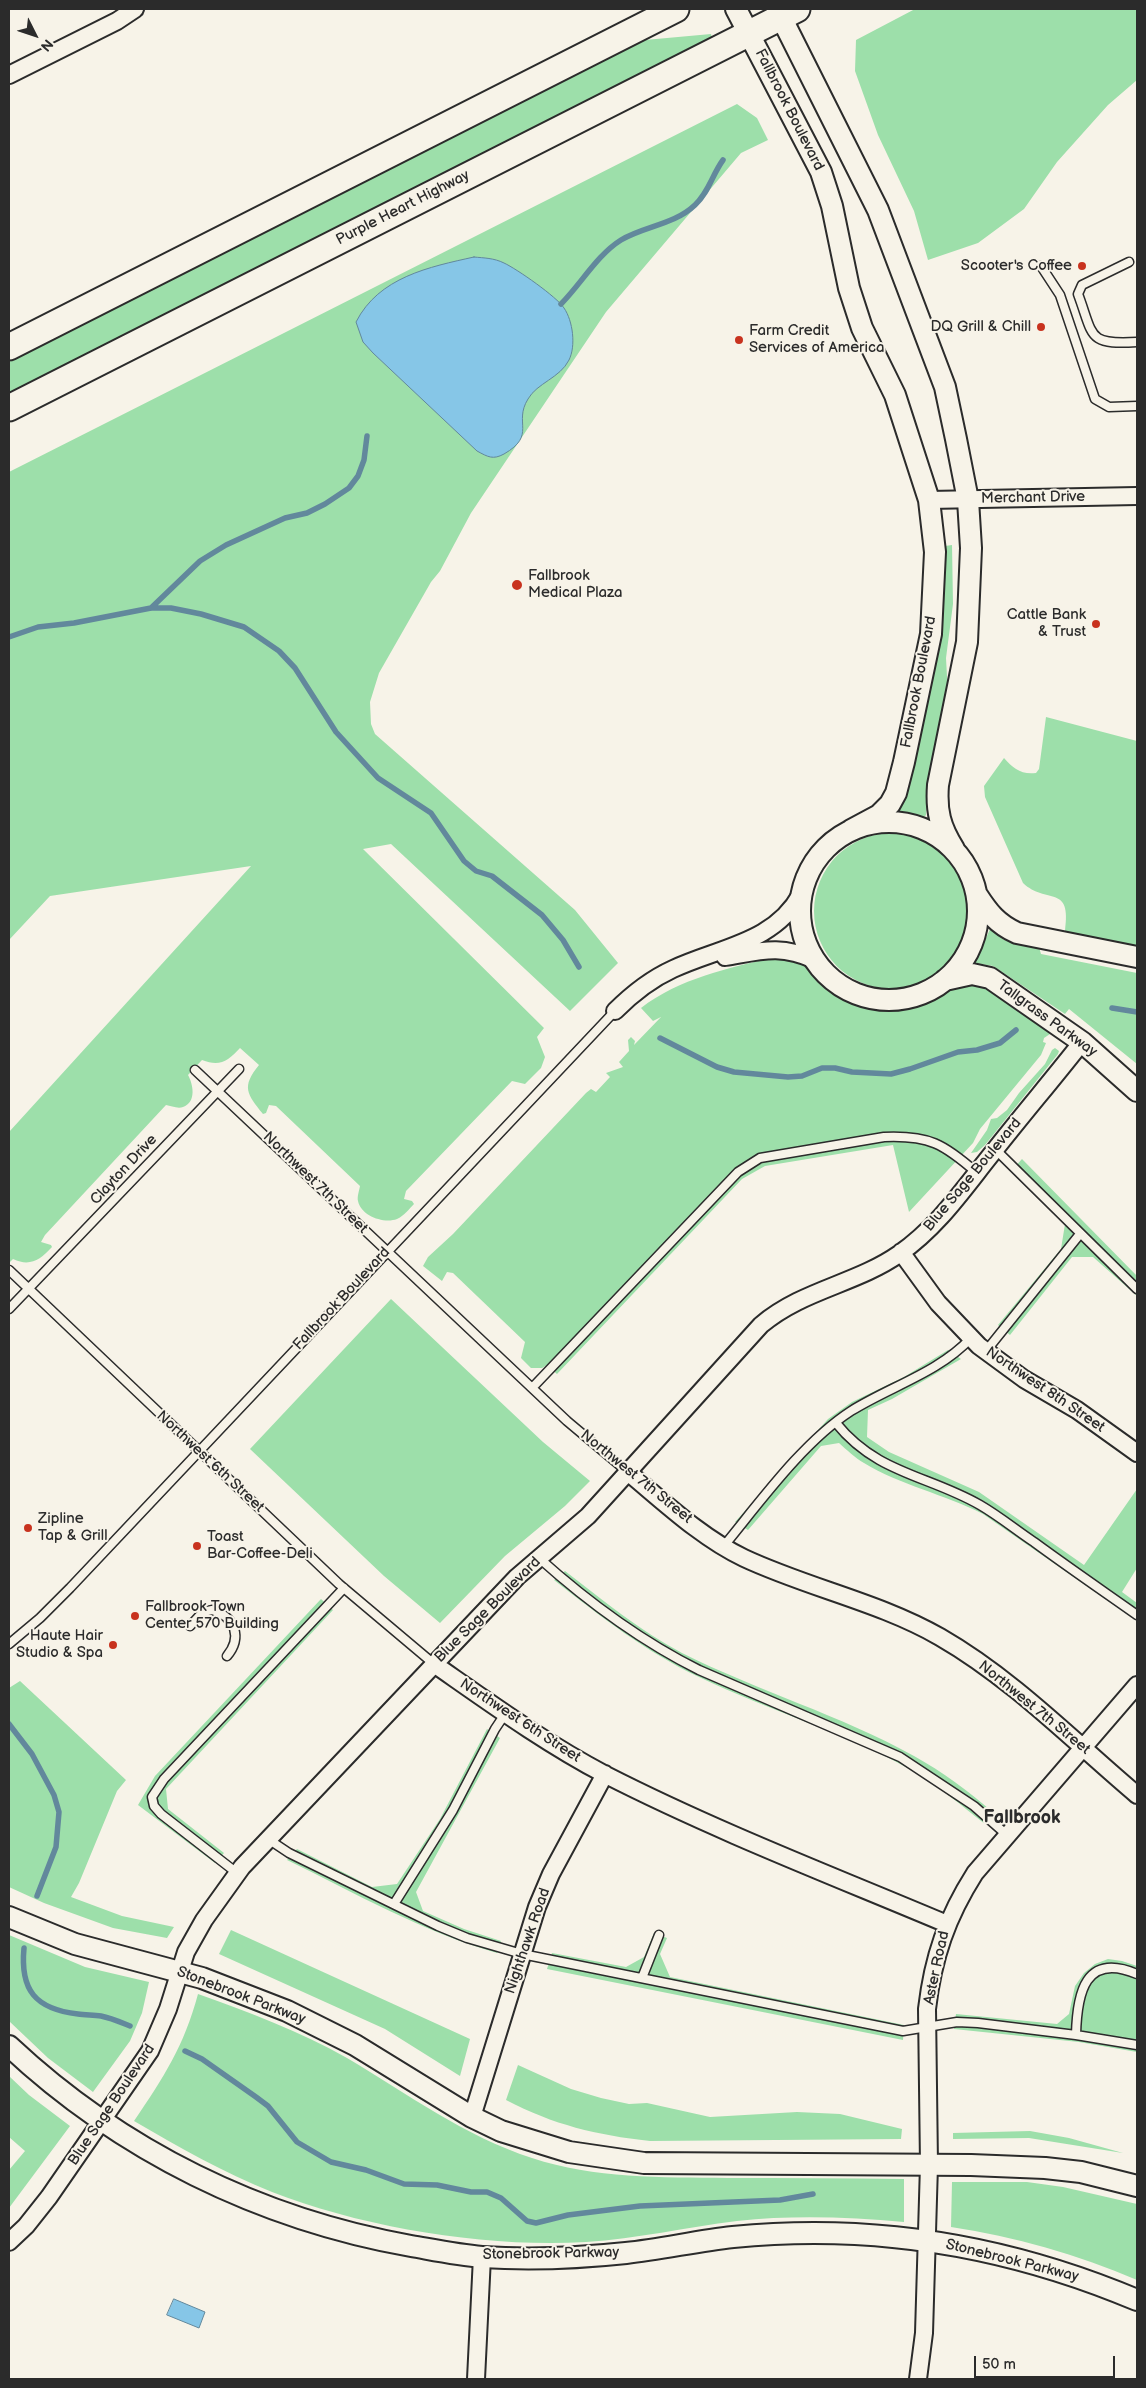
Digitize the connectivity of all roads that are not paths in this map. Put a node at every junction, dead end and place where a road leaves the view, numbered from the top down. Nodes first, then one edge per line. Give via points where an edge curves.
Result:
1 (134, 9) edge
2 (676, 9) edge
3 (736, 9) edge
4 (785, 12) edge
5 (749, 33) junction
6 (9, 75) edge
7 (1129, 262) dead end
8 (1041, 266) dead end
9 (1137, 342) edge
10 (9, 347) edge
11 (1137, 406) edge
12 (9, 408) edge
13 (1137, 496) edge
14 (929, 500) junction
15 (968, 500) junction
16 (851, 830) junction
17 (954, 850) junction
18 (801, 894) junction
19 (977, 894) junction
20 (1137, 957) edge
21 (815, 960) junction
22 (684, 965) junction
23 (945, 980) junction
24 (615, 1011) joint
25 (1082, 1042) junction
26 (239, 1069) dead end
27 (196, 1070) dead end
28 (218, 1091) junction
29 (1137, 1091) edge
30 (995, 1149) junction
31 (976, 1173) junction
32 (1080, 1234) junction
33 (387, 1252) junction
34 (901, 1252) junction
35 (9, 1270) edge
36 (28, 1289) junction
37 (1137, 1290) edge
38 (9, 1309) edge
39 (971, 1338) junction
40 (986, 1351) junction
41 (532, 1388) junction
42 (836, 1423) junction
43 (198, 1451) junction
44 (1137, 1453) edge
45 (629, 1473) junction
46 (723, 1547) junction
47 (540, 1558) junction
48 (344, 1588) junction
49 (1137, 1615) edge
50 (190, 1626) dead end
51 (11, 1640) edge
52 (227, 1656) dead end
53 (434, 1664) junction
54 (1137, 1685) edge
55 (505, 1714) junction
56 (1082, 1747) junction
57 (605, 1774) junction
58 (1137, 1795) edge
59 (1007, 1835) junction
60 (268, 1840) junction
61 (237, 1873) junction
62 (394, 1904) junction
63 (9, 1918) edge
64 (947, 1924) junction
65 (660, 1935) dead end
66 (522, 1954) junction
67 (179, 1972) junction
68 (1137, 1974) edge
69 (642, 1978) junction
70 (927, 2029) junction
71 (1076, 2035) junction
72 (1137, 2045) edge
73 (9, 2046) edge
74 (472, 2117) junction
75 (101, 2122) junction
76 (929, 2166) junction
77 (1137, 2186) edge
78 (926, 2240) junction
79 (9, 2242) edge
80 (482, 2257) junction
81 (1137, 2300) edge
82 (476, 2379) edge
83 (918, 2379) edge

1 - 6 street via 117,21
2 - 10 main road
3 - 5 street, Fallbrook Boulevard
4 - 5 main road, Purple Heart Highway
4 - 15 street via 878,210 945,387
5 - 12 main road, Purple Heart Highway
5 - 14 street, Fallbrook Boulevard via 821,172 862,328 895,396
7 - 9 lane via 1082,285 1078,294 1094,336 1103,342
8 - 11 lane via 1060,296 1095,399 1109,407
13 - 15 street, Merchant Drive
14 - 15 street, Merchant Drive
14 - 16 street, Fallbrook Boulevard via 935,552 932,634 904,762 890,804 879,815
15 - 17 street via 971,548 967,642 936,804 942,831
16 - 17 street via 865,825 897,822 928,831
16 - 18 street via 836,839 819,857 806,878
17 - 19 street via 964,863
18 - 21 street via 801,928
18 - 22 street, Fallbrook Boulevard via 789,914 769,931
19 - 20 street via 990,915 1003,927 1017,933
19 - 23 street via 978,918 973,942 966,956
21 - 22 street, Fallbrook Boulevard via 798,952 772,950
21 - 23 street via 837,984 867,998 900,1000 931,989
22 - 24 street, Fallbrook Boulevard via 664,973
23 - 25 street, Tallgrass Parkway via 972,974 990,978
24 - 33 lane, Fallbrook Boulevard
25 - 29 street, Tallgrass Parkway
25 - 30 street, Blue Sage Boulevard
26 - 28 lane, Clayton Drive
27 - 28 lane, Northwest 7th Street
28 - 33 lane, Northwest 7th Street
28 - 36 lane, Clayton Drive
30 - 31 street, Blue Sage Boulevard
30 - 32 lane
31 - 34 street, Blue Sage Boulevard via 924,1235
31 - 41 lane via 936,1142 903,1136 760,1158 749,1163
32 - 37 lane
32 - 40 lane
33 - 41 lane, Northwest 7th Street
33 - 43 lane, Fallbrook Boulevard
34 - 39 street, Northwest 8th Street via 938,1303
34 - 45 street, Blue Sage Boulevard via 867,1272 796,1300 773,1315 749,1337
35 - 36 lane, Northwest 6th Street
36 - 38 lane, Clayton Drive
36 - 43 lane, Northwest 6th Street
39 - 40 street, Northwest 8th Street
39 - 42 lane via 955,1353
40 - 44 street, Northwest 8th Street
41 - 45 lane, Northwest 7th Street
42 - 46 lane via 816,1439
42 - 49 lane via 866,1453 983,1507
43 - 48 lane, Northwest 6th Street
43 - 51 lane, Fallbrook Boulevard via 70,1588
45 - 46 street, Northwest 7th Street
45 - 47 street, Blue Sage Boulevard via 588,1516
46 - 56 street, Northwest 7th Street via 774,1571 897,1616 940,1638 1017,1691
47 - 53 street, Blue Sage Boulevard via 517,1577
47 - 59 lane via 622,1625 667,1654 900,1757 974,1806
48 - 53 lane, Northwest 6th Street
48 - 61 lane via 164,1780 152,1797 161,1814
50 - 52 lane via 203,1612 212,1610 227,1618 236,1638 235,1646
53 - 55 street, Northwest 6th Street
53 - 60 street, Blue Sage Boulevard
54 - 56 street, Aster Road
55 - 57 street, Northwest 6th Street
55 - 62 lane via 494,1729 453,1810
56 - 58 street, Northwest 7th Street
56 - 59 street, Aster Road
57 - 64 street, Northwest 6th Street via 683,1812
57 - 66 street, Nighthawk Road via 551,1874
59 - 64 street, Aster Road via 975,1873
60 - 61 street, Blue Sage Boulevard
60 - 62 lane
61 - 67 street, Blue Sage Boulevard via 204,1920
62 - 66 lane via 467,1938
63 - 67 street, Stonebrook Parkway via 75,1944
64 - 70 street, Aster Road via 930,1986
65 - 69 lane
66 - 69 lane
66 - 74 street, Nighthawk Road
67 - 74 street, Stonebrook Parkway via 233,1989 313,2023
67 - 75 street, Blue Sage Boulevard via 150,2052
68 - 71 lane via 1109,1967 1096,1972 1085,1983 1078,1997
69 - 70 lane via 903,2031
70 - 71 lane via 957,2022
70 - 76 street, Aster Road
71 - 72 lane
73 - 75 street, Stonebrook Parkway
74 - 76 street, Stonebrook Parkway via 501,2131 548,2146 644,2163
75 - 79 street, Blue Sage Boulevard via 49,2197
75 - 80 street, Stonebrook Parkway via 158,2158 268,2209 371,2239
76 - 77 street, Stonebrook Parkway via 1045,2168 1080,2172
76 - 78 street, Aster Road
78 - 80 street, Stonebrook Parkway via 838,2232 785,2233 731,2237 626,2253
78 - 81 street, Stonebrook Parkway via 1037,2264
78 - 83 street, Aster Road via 924,2333
80 - 82 street

